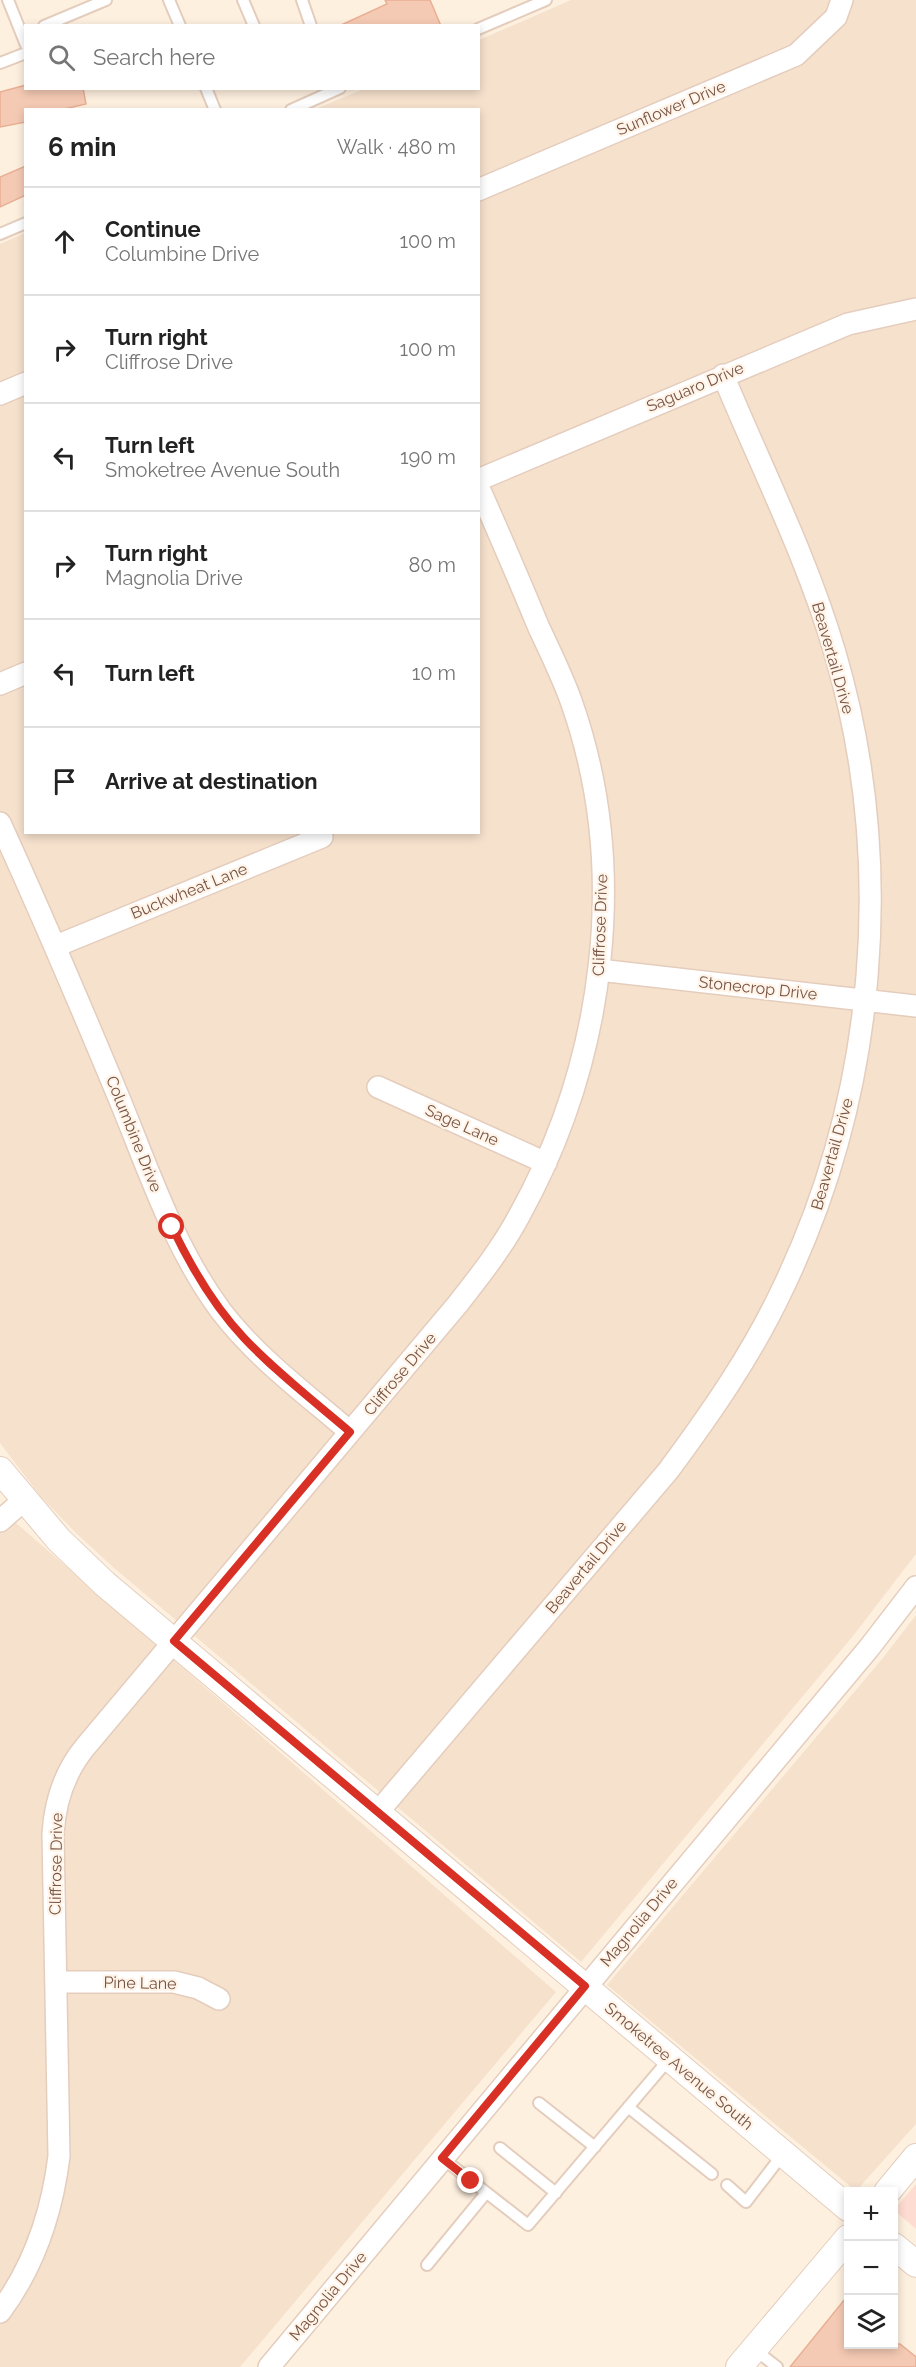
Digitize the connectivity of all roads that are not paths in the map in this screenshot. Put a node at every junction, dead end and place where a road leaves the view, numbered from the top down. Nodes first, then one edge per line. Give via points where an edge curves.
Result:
1 (8, 0) edge
2 (106, 0) edge
3 (169, 0) edge
4 (243, 0) edge
5 (302, 0) edge
6 (546, 0) edge
7 (842, 0) edge
8 (49, 24) edge
9 (179, 24) edge
10 (253, 24) edge
11 (310, 24) edge
12 (480, 28) edge
13 (24, 38) edge
14 (24, 54) edge
15 (0, 63) edge
16 (207, 90) edge
17 (336, 90) edge
18 (214, 108) edge
19 (295, 108) edge
20 (480, 189) edge
21 (24, 224) edge
22 (0, 234) edge
23 (916, 309) edge
24 (723, 375) junction
25 (24, 384) edge
26 (0, 394) edge
27 (480, 479) edge
28 (480, 491) edge
29 (24, 674) edge
30 (0, 684) edge
31 (0, 823) edge
32 (322, 837) dead end
33 (56, 946) junction
34 (599, 970) junction
35 (865, 1000) junction
36 (916, 1006) edge
37 (378, 1087) dead end
38 (546, 1163) junction
39 (350, 1432) junction
40 (0, 1470) edge
41 (24, 1500) junction
42 (0, 1521) edge
43 (916, 1587) edge
44 (174, 1641) junction
45 (378, 1812) junction
46 (57, 1982) junction
47 (585, 1986) junction
48 (219, 1999) dead end
49 (670, 2058) junction
50 (539, 2103) dead end
51 (628, 2107) junction
52 (595, 2147) junction
53 (500, 2148) dead end
54 (784, 2153) junction
55 (916, 2157) edge
56 (442, 2158) junction
57 (712, 2174) dead end
58 (726, 2185) dead end
59 (891, 2187) edge
60 (486, 2193) junction
61 (556, 2193) junction
62 (844, 2204) edge
63 (846, 2241) edge
64 (898, 2249) edge
65 (916, 2264) edge
66 (427, 2265) dead end
67 (0, 2312) edge
68 (746, 2358) edge
69 (268, 2367) edge
70 (777, 2367) edge

1 - 13 lane
2 - 8 lane
3 - 9 lane
4 - 10 lane
5 - 11 lane
6 - 12 lane
7 - 20 street, Sunflower Drive via 836,16 796,55
14 - 15 lane
16 - 18 lane
17 - 19 lane
21 - 22 lane
23 - 24 street, Saguaro Drive via 848,324
24 - 27 street, Saguaro Drive
24 - 35 street, Beavertail Drive via 812,584 835,653 852,723 870,867
25 - 26 street
28 - 34 street, Cliffrose Drive via 570,699 585,750 602,856
29 - 30 street
31 - 33 street, Columbine Drive
32 - 33 street, Buckwheat Lane
33 - 39 street, Columbine Drive via 172,1227 203,1285 267,1361
34 - 35 street, Stonecrop Drive
34 - 38 street, Cliffrose Drive via 580,1069
35 - 36 street, Stonecrop Drive
35 - 45 street, Beavertail Drive via 852,1083 812,1222 750,1352 668,1472
37 - 38 street, Sage Lane
38 - 39 street, Cliffrose Drive via 489,1263
39 - 44 street, Cliffrose Drive
40 - 41 street, Smoketree Avenue South
41 - 42 street
41 - 44 street, Smoketree Avenue South via 105,1584
43 - 47 street, Magnolia Drive
44 - 45 street, Smoketree Avenue South
44 - 46 street, Cliffrose Drive via 79,1755 62,1787 54,1828
45 - 47 street, Smoketree Avenue South
46 - 48 street, Pine Lane via 174,1982
46 - 67 street, Cliffrose Drive via 60,2129 56,2182 33,2256
47 - 49 street, Smoketree Avenue South
47 - 56 street, Magnolia Drive
49 - 51 lane
49 - 54 street, Smoketree Avenue South
50 - 52 lane
51 - 52 lane
51 - 57 lane
52 - 61 lane
53 - 61 lane
54 - 58 lane via 746,2202
54 - 62 street, Smoketree Avenue South
55 - 59 street
56 - 60 lane
56 - 69 street, Magnolia Drive
60 - 61 lane via 528,2225
60 - 66 lane
63 - 68 street
64 - 65 street
68 - 70 lane

